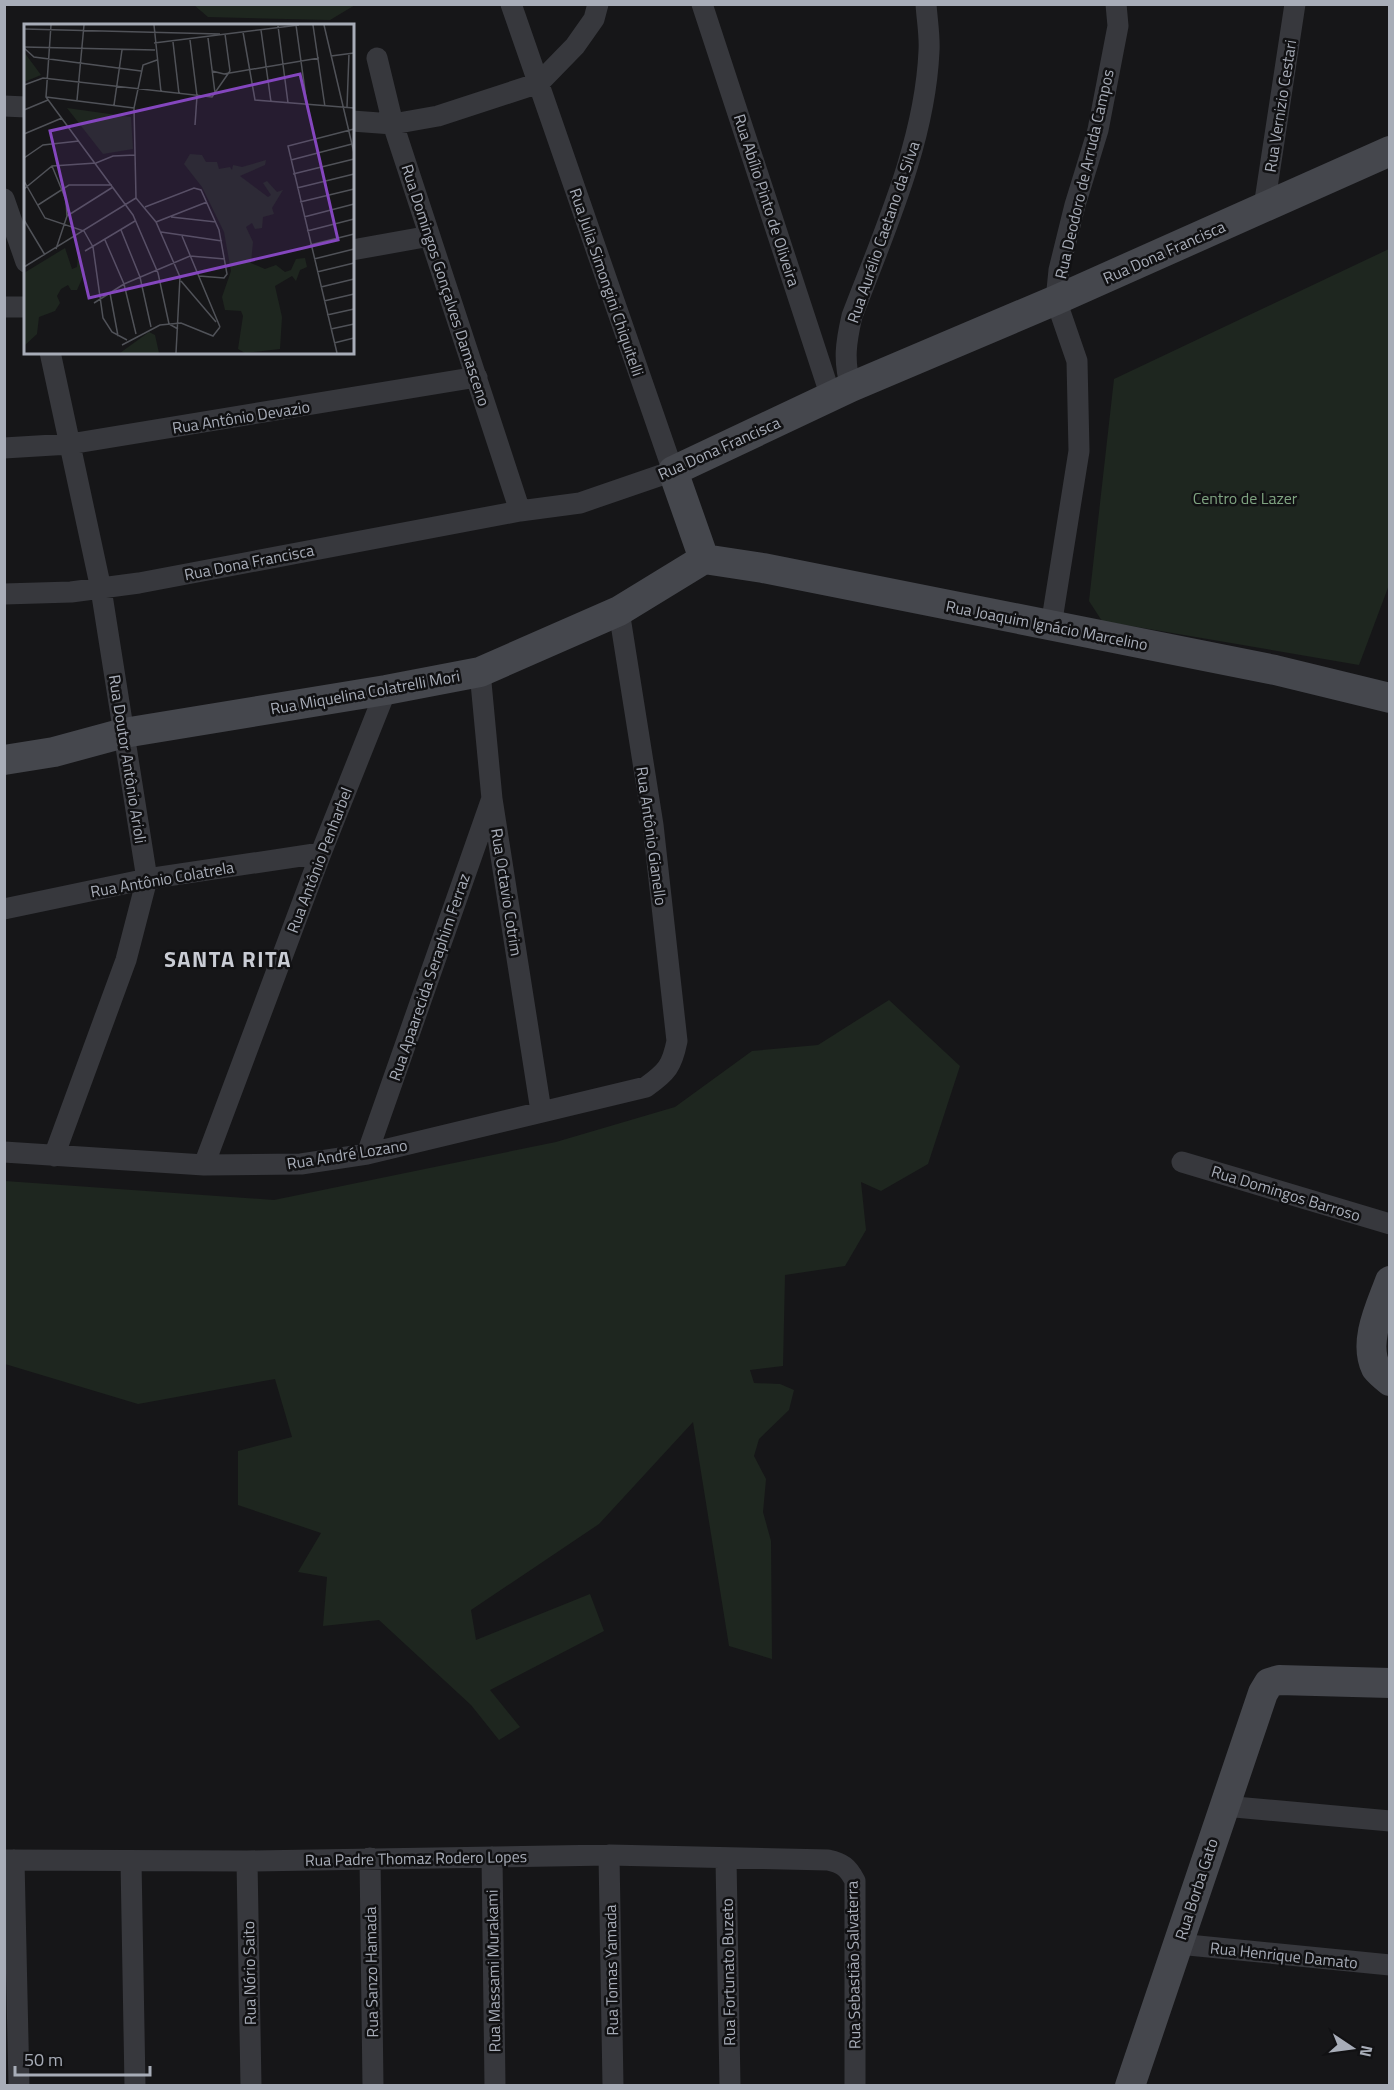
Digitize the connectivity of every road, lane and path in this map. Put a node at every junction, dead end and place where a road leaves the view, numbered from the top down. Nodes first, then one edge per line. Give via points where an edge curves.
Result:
1 (511, 4) edge
2 (598, 4) edge
3 (702, 4) edge
4 (926, 4) edge
5 (1116, 4) edge
6 (1295, 4) edge
7 (377, 58) dead end
8 (539, 83) junction
9 (4, 106) edge
10 (24, 107) edge
11 (354, 121) edge
12 (393, 124) junction
13 (1389, 151) edge
14 (4, 199) edge
15 (1264, 207) junction
16 (430, 236) junction
17 (354, 250) edge
18 (24, 256) edge
19 (1056, 300) junction
20 (4, 307) edge
21 (24, 307) edge
22 (50, 354) edge
23 (477, 377) junction
24 (841, 392) junction
25 (70, 444) junction
26 (4, 448) edge
27 (673, 471) junction
28 (520, 511) junction
29 (704, 559) junction
30 (101, 589) junction
31 (4, 594) edge
32 (619, 611) junction
33 (1051, 626) junction
34 (480, 672) junction
35 (386, 690) junction
36 (1389, 698) edge
37 (124, 733) junction
38 (4, 760) edge
39 (492, 799) junction
40 (321, 853) junction
41 (147, 879) junction
42 (4, 909) edge
43 (673, 1061) joint
44 (541, 1111) junction
45 (4, 1152) edge
46 (367, 1154) junction
47 (54, 1156) junction
48 (1182, 1162) dead end
49 (204, 1165) junction
50 (1389, 1224) edge
51 (1389, 1281) edge
52 (1389, 1381) edge
53 (1389, 1683) edge
54 (1224, 1806) junction
55 (1389, 1821) edge
56 (609, 1855) junction
57 (492, 1857) junction
58 (370, 1858) junction
59 (726, 1859) junction
60 (9, 1860) edge
61 (828, 1860) joint
62 (131, 1861) junction
63 (247, 1861) junction
64 (1178, 1944) junction
65 (1389, 1965) edge
66 (19, 2085) edge
67 (135, 2085) edge
68 (251, 2085) edge
69 (373, 2085) edge
70 (495, 2085) edge
71 (613, 2085) edge
72 (730, 2085) edge
73 (855, 2085) edge
74 (1130, 2085) edge

1 - 8 street, Rua Julia Simongini Chiquitelli
2 - 8 street via 594,19 575,46
3 - 24 street, Rua Abílio Pinto de Oliveira
4 - 24 street, Rua Aurélio Caetano da Silva via 930,50 914,145 848,335
5 - 19 street, Rua Deodoro de Arruda Campos via 1118,26 1098,130 1075,205
6 - 15 street, Rua Vernizio Cestari
7 - 12 street, Rua Domingos Gonçalves Damasceno
8 - 12 street via 472,107
8 - 27 street, Rua Julia Simongini Chiquitelli
9 - 10 street
11 - 12 street
12 - 16 street, Rua Domingos Gonçalves Damasceno
13 - 15 street, Rua Dona Francisca
14 - 18 street
15 - 19 street, Rua Dona Francisca
16 - 17 street
16 - 23 street, Rua Domingos Gonçalves Damasceno
19 - 24 street, Rua Dona Francisca
19 - 33 street, Rua Deodoro de Arruda Campos via 1077,361 1079,451
20 - 21 street
22 - 25 street, Rua Doutor Antônio Arioli
23 - 25 street, Rua Antônio Devazio
23 - 28 street, Rua Domingos Gonçalves Damasceno
24 - 27 street, Rua Dona Francisca
25 - 26 street, Rua Antônio Devazio
25 - 30 street, Rua Doutor Antônio Arioli
27 - 28 street, Rua Dona Francisca via 580,503
27 - 29 street, Rua Julia Simongini Chiquitelli
28 - 30 street, Rua Dona Francisca
29 - 32 street, Rua Miquelina Colatrelli Mori
29 - 33 street, Rua Joaquim Ignácio Marcelino
30 - 31 street, Rua Dona Francisca
30 - 37 street, Rua Doutor Antônio Arioli
32 - 34 street, Rua Miquelina Colatrelli Mori
32 - 43 street, Rua Antônio Gianello via 655,847 677,1041
33 - 36 street, Rua Joaquim Ignácio Marcelino via 1275,670
34 - 35 street, Rua Miquelina Colatrelli Mori
34 - 39 street, Rua Octavio Cotrim
35 - 37 street, Rua Miquelina Colatrelli Mori
35 - 40 street, Rua Antônio Penharbel
37 - 38 street, Rua Miquelina Colatrelli Mori via 54,752
37 - 41 street, Rua Doutor Antônio Arioli
39 - 44 street, Rua Octavio Cotrim
39 - 46 street, Rua Apaarecida Seraphim Ferraz
40 - 41 street, Rua Antônio Colatrela
40 - 49 street, Rua Antônio Penharbel
41 - 42 street, Rua Antônio Colatrela
41 - 47 street, Rua Doutor Antônio Arioli via 126,960
43 - 44 street, Rua André Lozano via 663,1075 646,1087
44 - 46 street, Rua André Lozano
45 - 47 street, Rua André Lozano
46 - 49 street, Rua André Lozano via 301,1164
47 - 49 street, Rua André Lozano
48 - 50 street, Rua Domingos Barroso
51 - 52 street via 1371,1348 1377,1368
53 - 54 street, Rua Borba Gato via 1269,1683
54 - 55 street
54 - 64 street, Rua Borba Gato
56 - 57 street, Rua Padre Thomaz Rodero Lopes
56 - 59 street, Rua Padre Thomaz Rodero Lopes
56 - 71 street, Rua Tomas Yamada
57 - 58 street, Rua Padre Thomaz Rodero Lopes
57 - 70 street, Rua Massami Murakami
58 - 63 street, Rua Padre Thomaz Rodero Lopes
58 - 69 street, Rua Sanzo Hamada
59 - 61 street, Rua Padre Thomaz Rodero Lopes
59 - 72 street, Rua Fortunato Buzeto
60 - 62 street, Rua Padre Thomaz Rodero Lopes
60 - 66 street
61 - 73 street, Rua Sebastião Salvaterra via 841,1863 855,1881
62 - 63 street, Rua Padre Thomaz Rodero Lopes
62 - 67 street
63 - 68 street, Rua Nório Saito
64 - 65 street, Rua Henrique Damato
64 - 74 street, Rua Borba Gato

